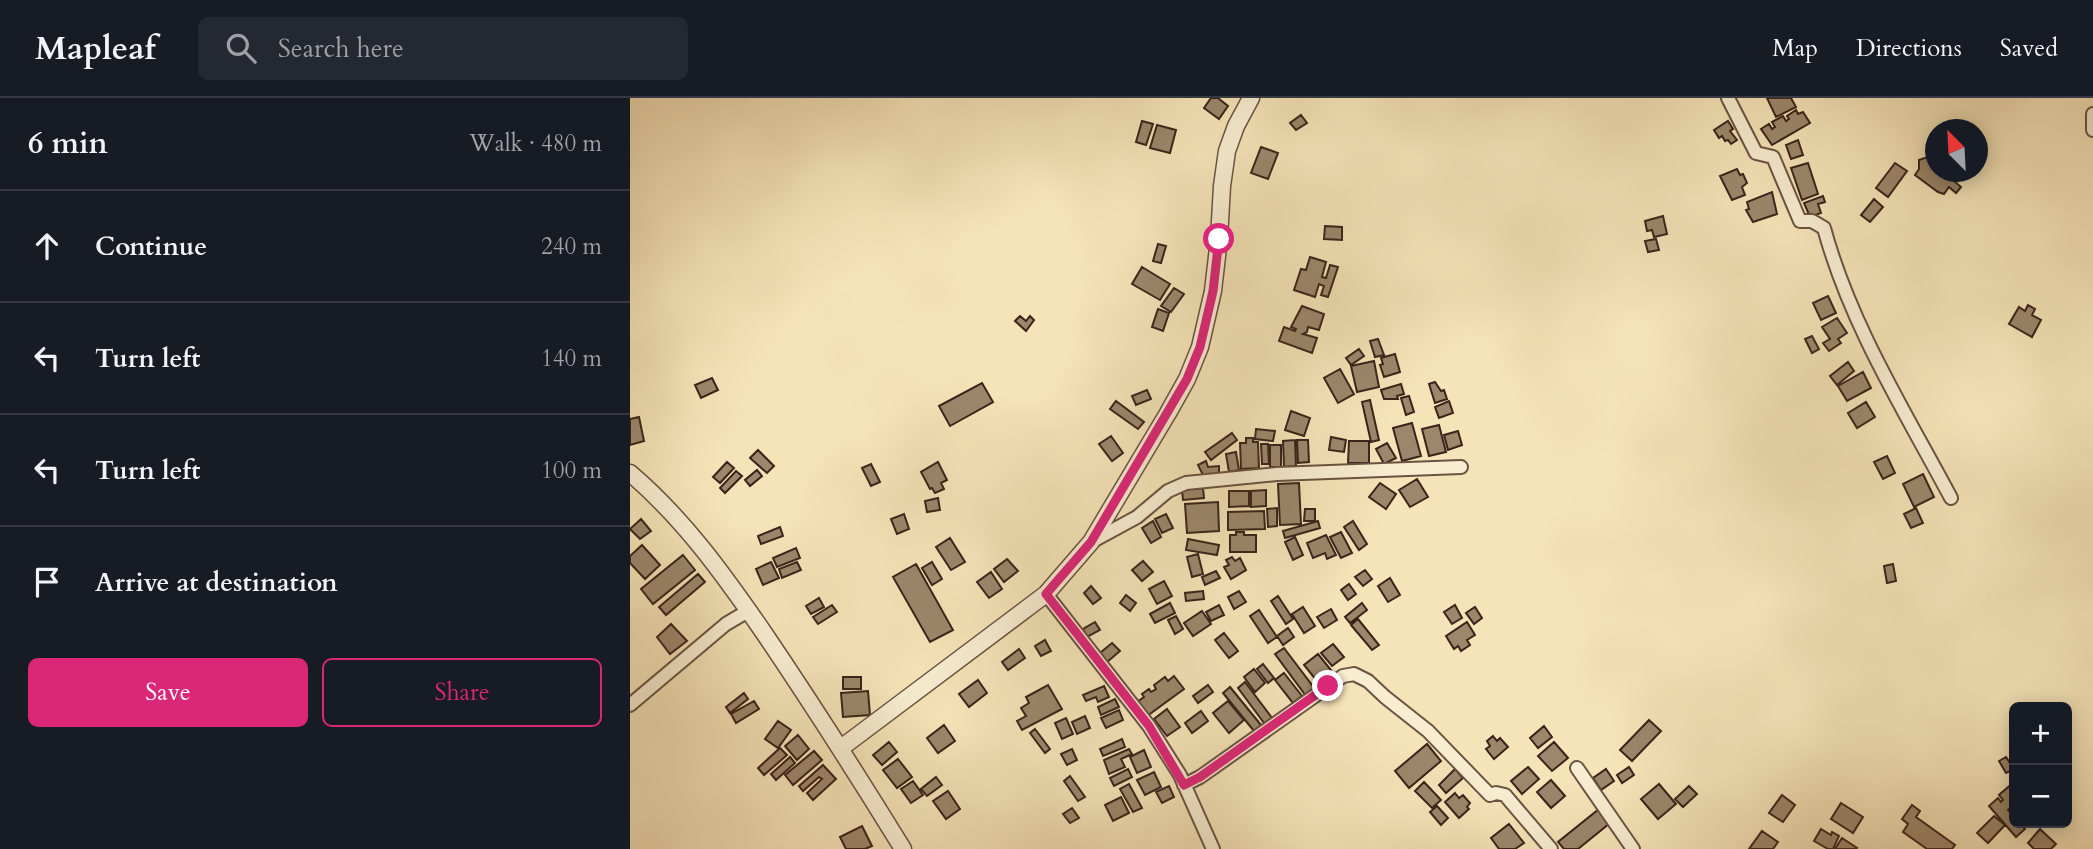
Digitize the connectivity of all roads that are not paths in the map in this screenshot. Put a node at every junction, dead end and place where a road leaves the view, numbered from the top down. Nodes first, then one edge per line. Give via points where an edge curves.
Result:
1 (1251, 98) edge
2 (1728, 98) edge
3 (2093, 114) edge
4 (2093, 130) edge
5 (1461, 467) dead end
6 (630, 473) edge
7 (1951, 498) dead end
8 (1091, 542) junction
9 (1046, 594) junction
10 (748, 611) junction
11 (630, 705) edge
12 (841, 748) junction
13 (1577, 768) dead end
14 (1184, 785) junction
15 (903, 849) edge
16 (1213, 849) edge
17 (1551, 849) edge
18 (1633, 849) edge

1 - 8 street via 1227,151 1213,291 1200,347 1168,413
2 - 7 street via 1756,153 1773,157 1800,221 1824,228 1861,327
3 - 4 street
5 - 8 street via 1277,474 1186,483
6 - 10 street via 661,499
8 - 9 street
9 - 12 street
9 - 14 street via 1149,726
10 - 11 street via 726,624
10 - 12 street
12 - 15 street
13 - 18 street
14 - 16 street
14 - 17 street via 1343,676 1354,674 1428,731 1490,795 1505,795

